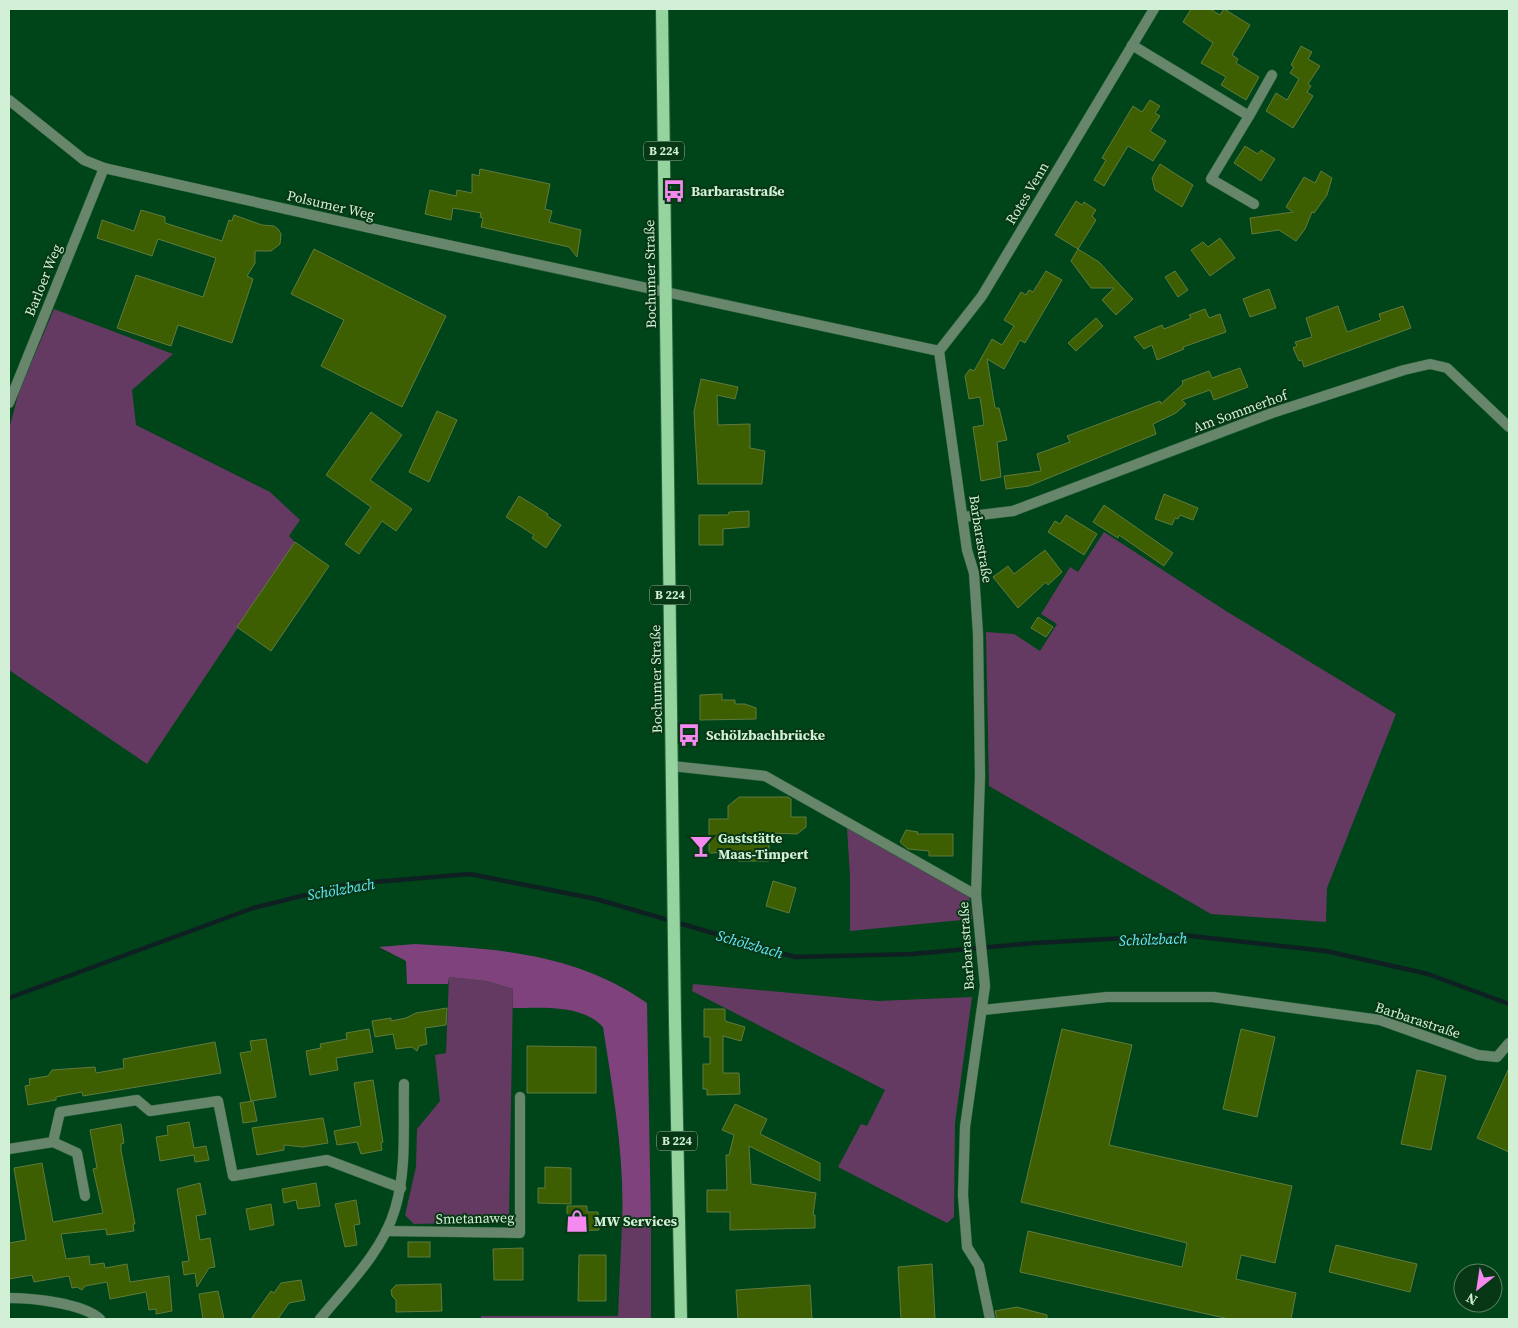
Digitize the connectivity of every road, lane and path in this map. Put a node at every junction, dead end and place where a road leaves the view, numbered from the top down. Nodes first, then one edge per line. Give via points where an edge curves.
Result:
1 (662, 9) edge
2 (1154, 9) edge
3 (1132, 45) junction
4 (1272, 75) dead end
5 (9, 100) edge
6 (1249, 116) junction
7 (104, 168) junction
8 (1254, 204) dead end
9 (666, 292) junction
10 (939, 351) junction
11 (9, 403) edge
12 (1509, 427) edge
13 (963, 517) junction
14 (672, 766) junction
15 (976, 896) junction
16 (982, 1010) junction
17 (1509, 1043) edge
18 (404, 1084) dead end
19 (520, 1097) dead end
20 (53, 1142) junction
21 (9, 1149) edge
22 (401, 1188) junction
23 (85, 1196) dead end
24 (386, 1231) junction
25 (9, 1298) edge
26 (100, 1319) edge
27 (320, 1319) edge
28 (681, 1319) edge
29 (990, 1319) edge

1 - 9 main road, Bochumer Straße / B 224
2 - 3 street, Rotes Venn
3 - 6 street
3 - 10 street, Rotes Venn via 982,296
4 - 6 street
5 - 7 street, Polsumer Weg via 84,160
6 - 8 street via 1211,179
7 - 9 street, Polsumer Weg
7 - 11 street, Barloer Weg
9 - 10 street
9 - 14 main road, Bochumer Straße / B 224
10 - 13 street, Barbarastraße
12 - 13 street, Am Sommerhof via 1447,368 1430,364 1272,413 1013,511
13 - 15 street, Barbarastraße via 974,574 978,634 980,776
14 - 15 street via 765,776
14 - 28 main road, Bochumer Straße / B 224
15 - 16 street, Barbarastraße via 985,986
16 - 17 street, Barbarastraße via 1107,997 1213,997 1380,1020 1478,1055 1497,1057
16 - 29 street, Barbarastraße via 966,1127 963,1195 967,1247 979,1266
18 - 22 street
19 - 24 street, Smetanaweg via 520,1233
20 - 21 street
20 - 22 street via 60,1112 137,1100 150,1111 218,1101 233,1176 327,1160
20 - 23 street via 77,1153
22 - 24 street
24 - 27 street
25 - 26 street via 58,1304 83,1310

